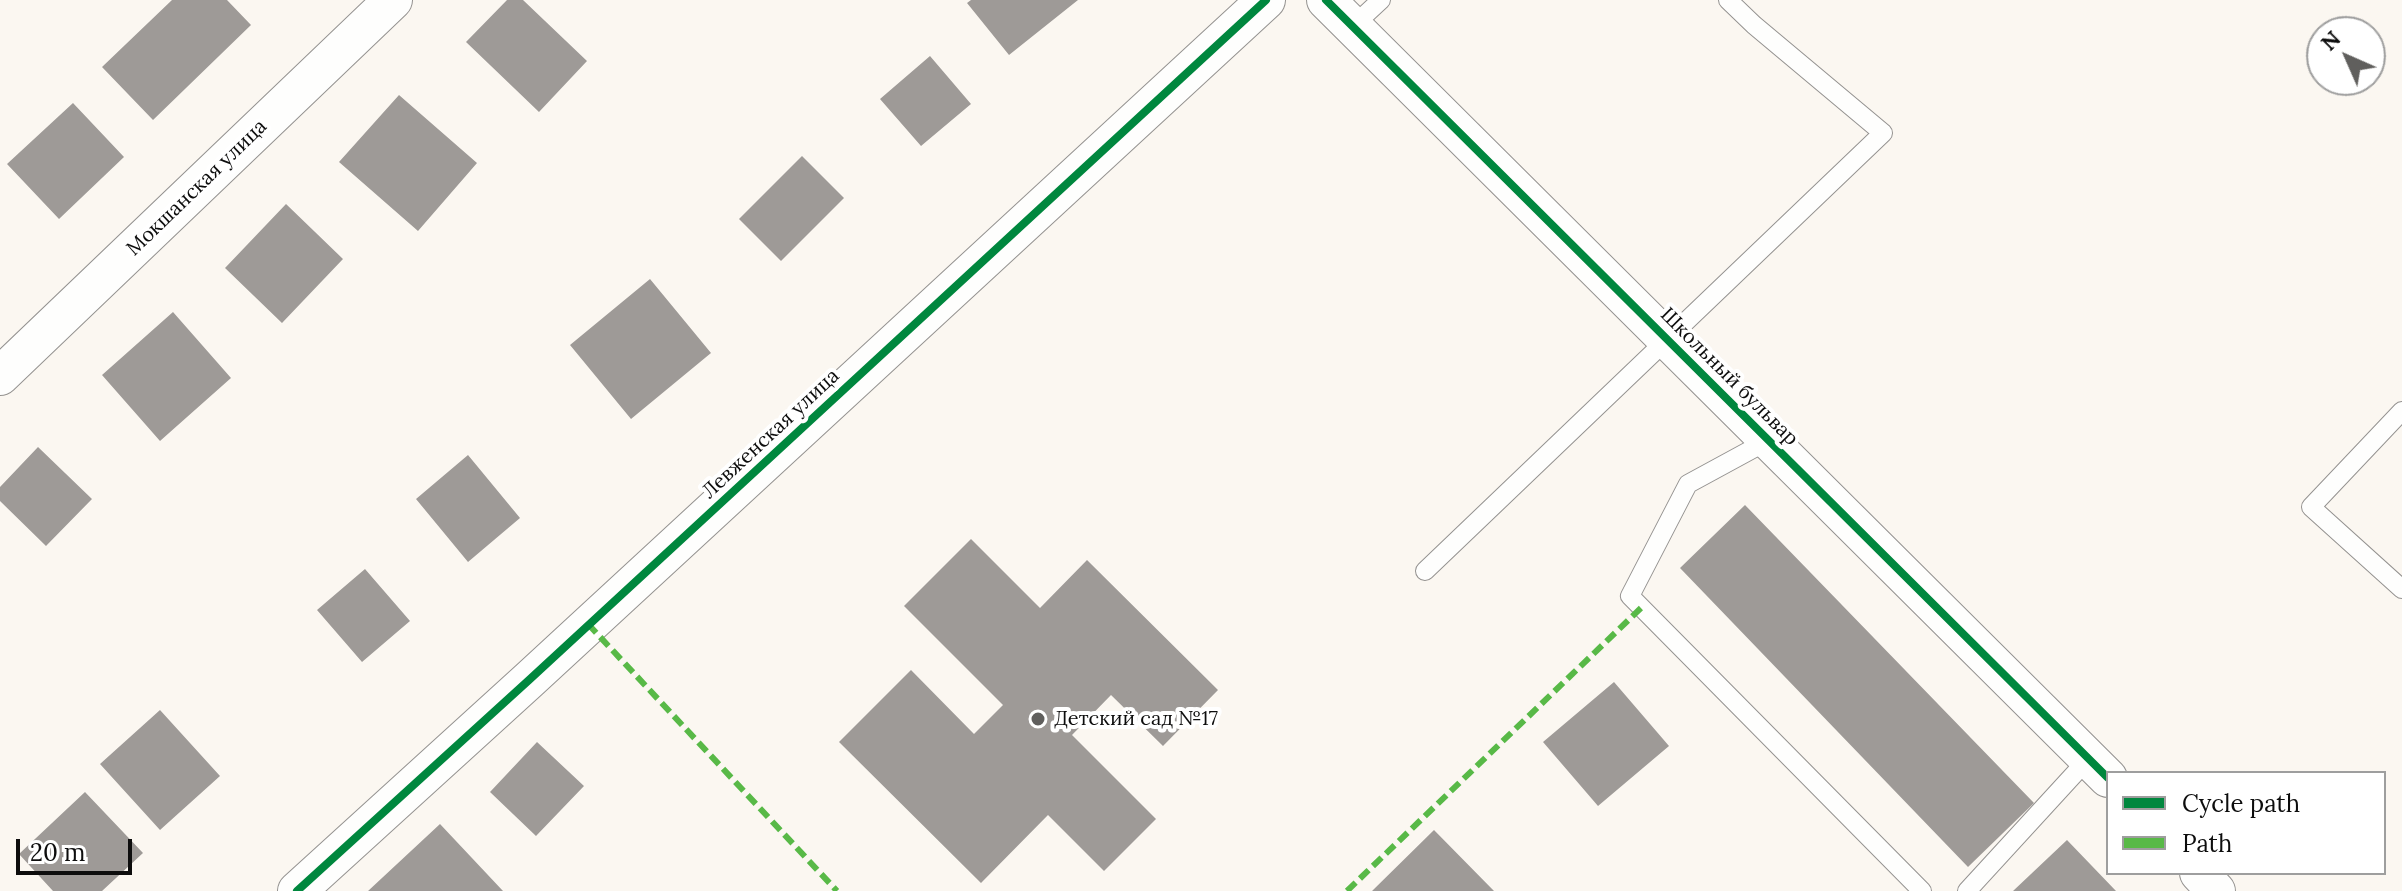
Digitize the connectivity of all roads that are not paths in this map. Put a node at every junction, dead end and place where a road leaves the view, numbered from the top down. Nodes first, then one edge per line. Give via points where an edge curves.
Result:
1 (393, 0) edge
2 (1266, 0) edge
3 (1326, 0) edge
4 (1381, 0) edge
5 (1728, 0) edge
6 (1353, 26) junction
7 (1667, 339) junction
8 (0, 376) edge
9 (2402, 411) edge
10 (1769, 440) junction
11 (1425, 571) dead end
12 (2402, 589) edge
13 (2099, 768) edge
14 (2201, 875) edge
15 (297, 891) edge
16 (1922, 891) edge
17 (1967, 891) edge
18 (2216, 891) edge

1 - 8 street, Мокшанская улица
2 - 15 street, Левженская улица
3 - 6 street, Школьный бульвар
4 - 6 lane
5 - 7 lane via 1883,133
6 - 7 street, Школьный бульвар
7 - 10 street, Школьный бульвар
7 - 11 lane
9 - 12 lane via 2311,507
10 - 13 street, Школьный бульвар
10 - 16 lane via 1688,484 1630,596
13 - 17 lane
14 - 18 street

